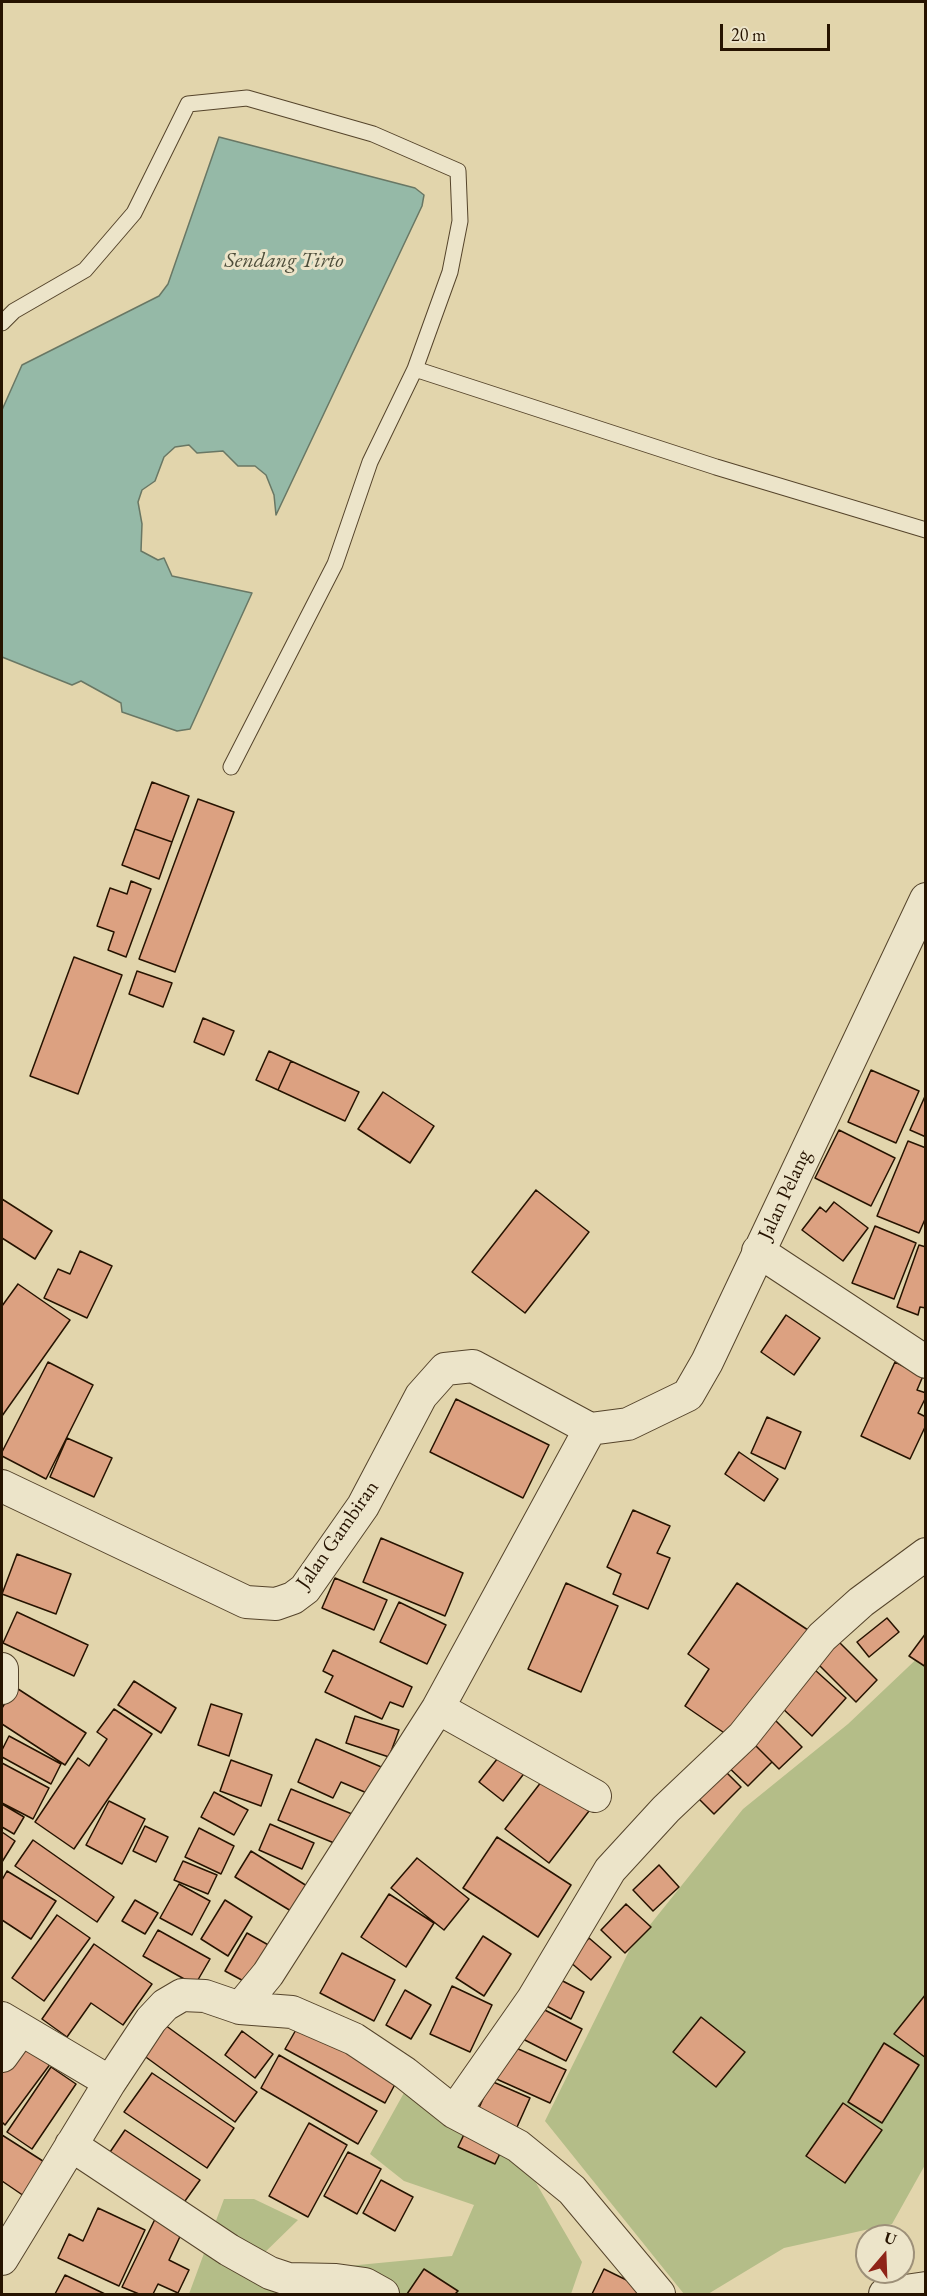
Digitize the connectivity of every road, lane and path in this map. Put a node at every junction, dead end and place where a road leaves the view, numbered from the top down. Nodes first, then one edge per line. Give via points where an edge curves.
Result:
1 (2, 323) edge
2 (415, 369) junction
3 (926, 530) edge
4 (231, 767) dead end
5 (924, 907) edge
6 (759, 1251) junction
7 (926, 1362) edge
8 (590, 1430) junction
9 (3, 1492) edge
10 (926, 1554) edge
11 (2, 1669) edge
12 (2, 1688) edge
13 (438, 1708) junction
14 (595, 1796) dead end
15 (240, 2008) junction
16 (11, 2024) edge
17 (2, 2056) edge
18 (111, 2082) junction
19 (454, 2112) junction
20 (71, 2145) junction
21 (2, 2259) edge
22 (924, 2290) edge
23 (383, 2295) edge
24 (659, 2295) edge
25 (885, 2295) edge

1 - 2 lane via 14,311 85,270 134,213 188,104 247,98 372,134 458,171 460,221 450,272
2 - 3 lane
2 - 4 lane via 370,462 335,564
5 - 6 street, Jalan Pelang
6 - 7 street
6 - 8 street, Jalan Pelang via 688,1395 628,1424
8 - 9 street, Jalan Gambiran via 473,1366 445,1369 421,1396 363,1506 305,1588 276,1604 246,1602
8 - 13 street
10 - 19 street via 861,1602 822,1637 743,1736 666,1809 610,1870 533,1999
11 - 12 street
13 - 14 street
13 - 15 street via 268,1974
15 - 18 street via 205,1996 182,1995 151,2020
15 - 19 street via 292,2012 354,2040 405,2073
16 - 17 street
16 - 18 street
18 - 20 street
19 - 24 street via 545,2165 602,2223
20 - 21 street
20 - 23 street via 270,2273 288,2279 365,2284
22 - 25 street

